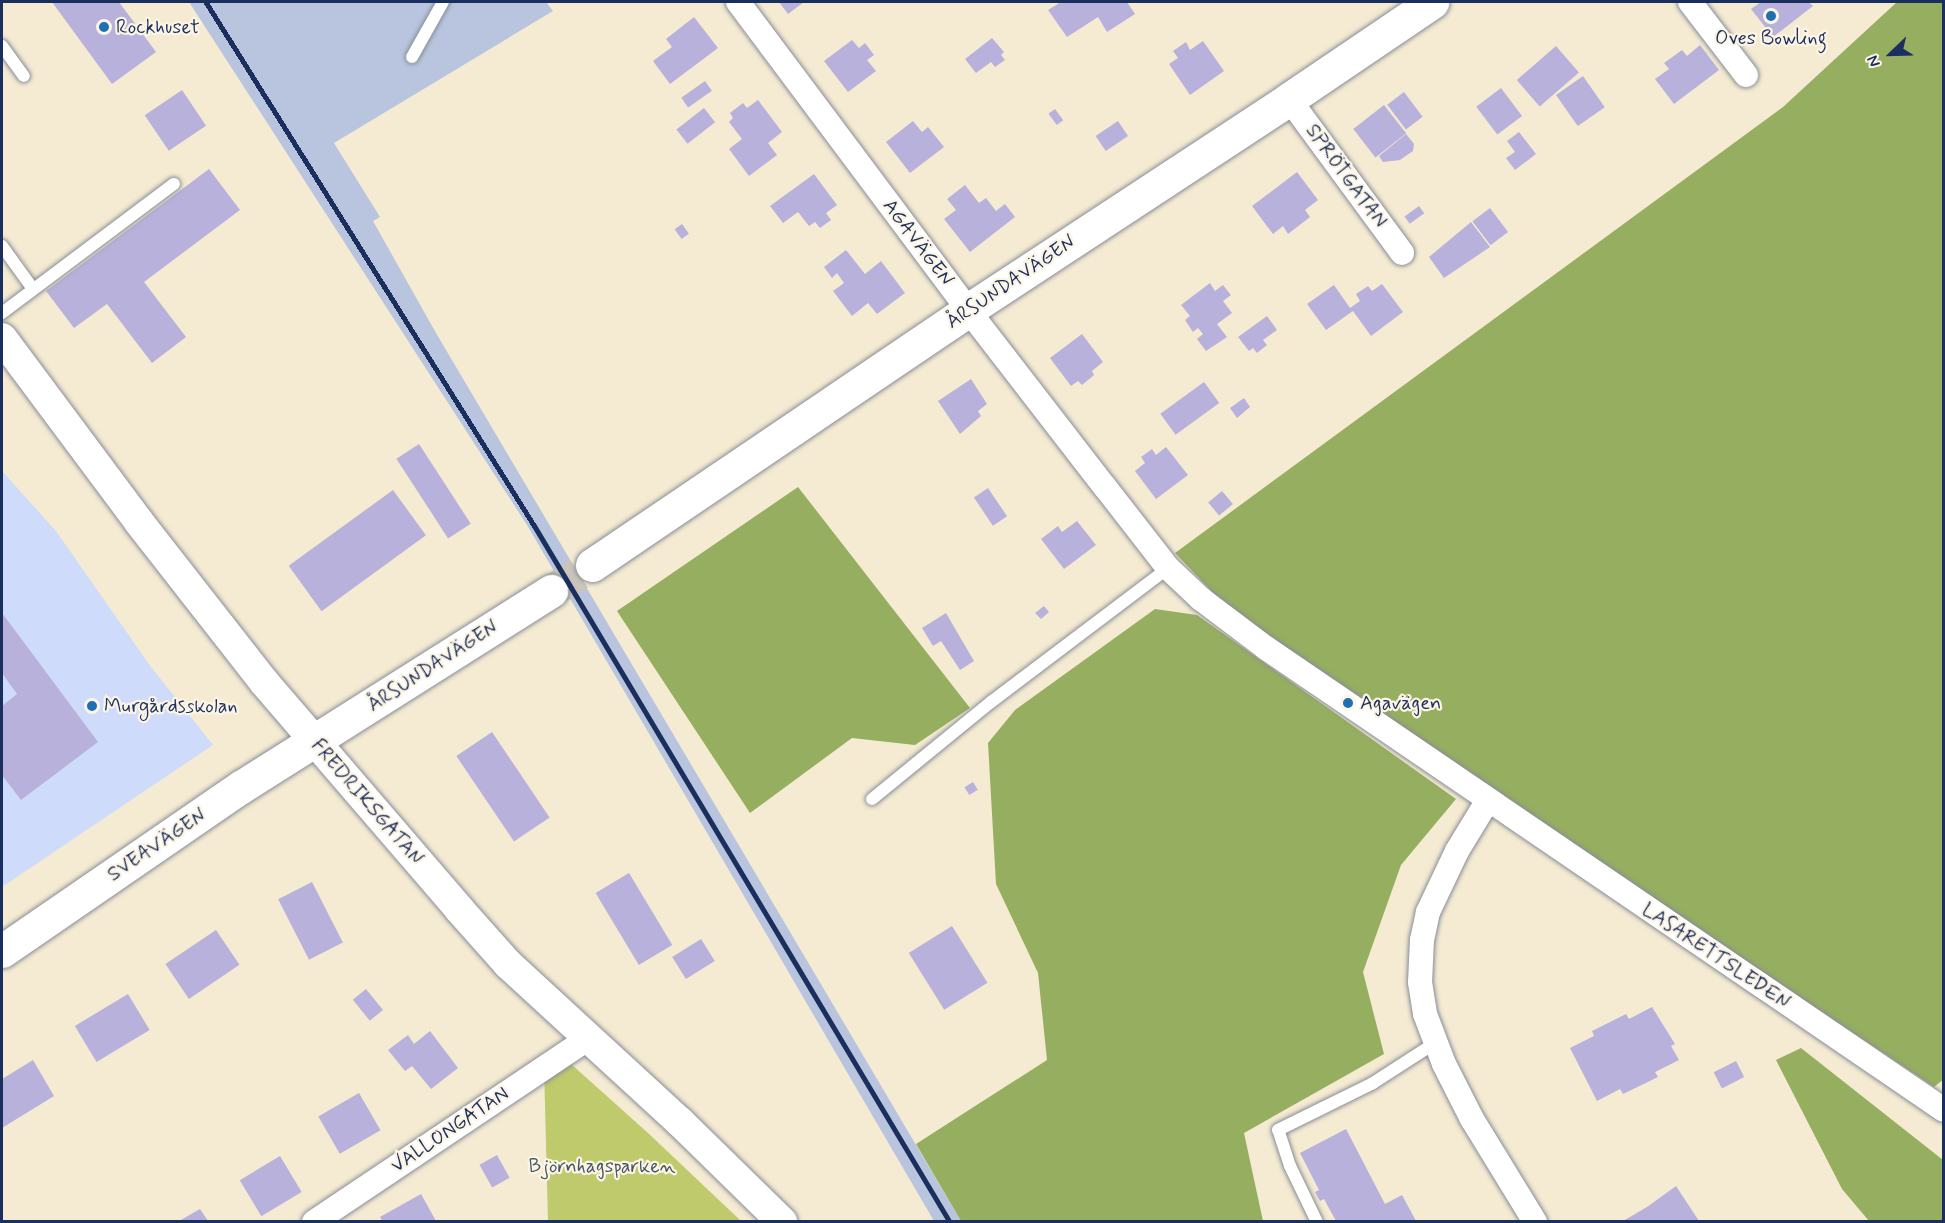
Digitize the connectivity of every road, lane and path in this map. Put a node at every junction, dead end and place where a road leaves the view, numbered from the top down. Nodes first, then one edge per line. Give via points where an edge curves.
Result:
1 (443, 2) edge
2 (738, 2) edge
3 (1432, 2) edge
4 (1690, 2) edge
5 (2, 46) edge
6 (412, 57) dead end
7 (1746, 75) dead end
8 (24, 76) dead end
9 (1289, 99) junction
10 (174, 184) dead end
11 (2, 246) edge
12 (1402, 253) dead end
13 (33, 289) junction
14 (968, 310) junction
15 (2, 313) edge
16 (2, 338) edge
17 (592, 565) tunnel mouth
18 (1168, 568) junction
19 (551, 591) tunnel mouth
20 (315, 742) junction
21 (872, 799) dead end
22 (1488, 800) junction
23 (2, 951) edge
24 (587, 1039) junction
25 (1435, 1043) junction
26 (1944, 1110) edge
27 (314, 1221) edge
28 (782, 1221) edge
29 (1317, 1221) edge
30 (1535, 1221) edge

1 - 6 lane
2 - 14 street, AGAVÄGEN
3 - 9 main road, ÅRSUNDAVÄGEN
4 - 7 street
5 - 8 lane
9 - 12 street, SPRÖTGATAN
9 - 14 main road, ÅRSUNDAVÄGEN
10 - 13 lane
11 - 13 lane
13 - 15 lane
14 - 17 main road, ÅRSUNDAVÄGEN
14 - 18 street, AGAVÄGEN
16 - 20 street, FREDRIKSGATAN via 139,522
18 - 21 lane
18 - 22 street, AGAVÄGEN via 1201,599 1266,648
19 - 20 main road, ÅRSUNDAVÄGEN
20 - 23 main road, SVEAVÄGEN
20 - 24 street, FREDRIKSGATAN via 508,964
22 - 25 street via 1457,851 1428,912 1420,982
22 - 26 street, LASARETTSLEDEN
24 - 27 street, VALLONGATAN
24 - 28 street, FREDRIKSGATAN
25 - 29 lane via 1372,1083 1278,1130 1290,1166
25 - 30 street via 1472,1119

